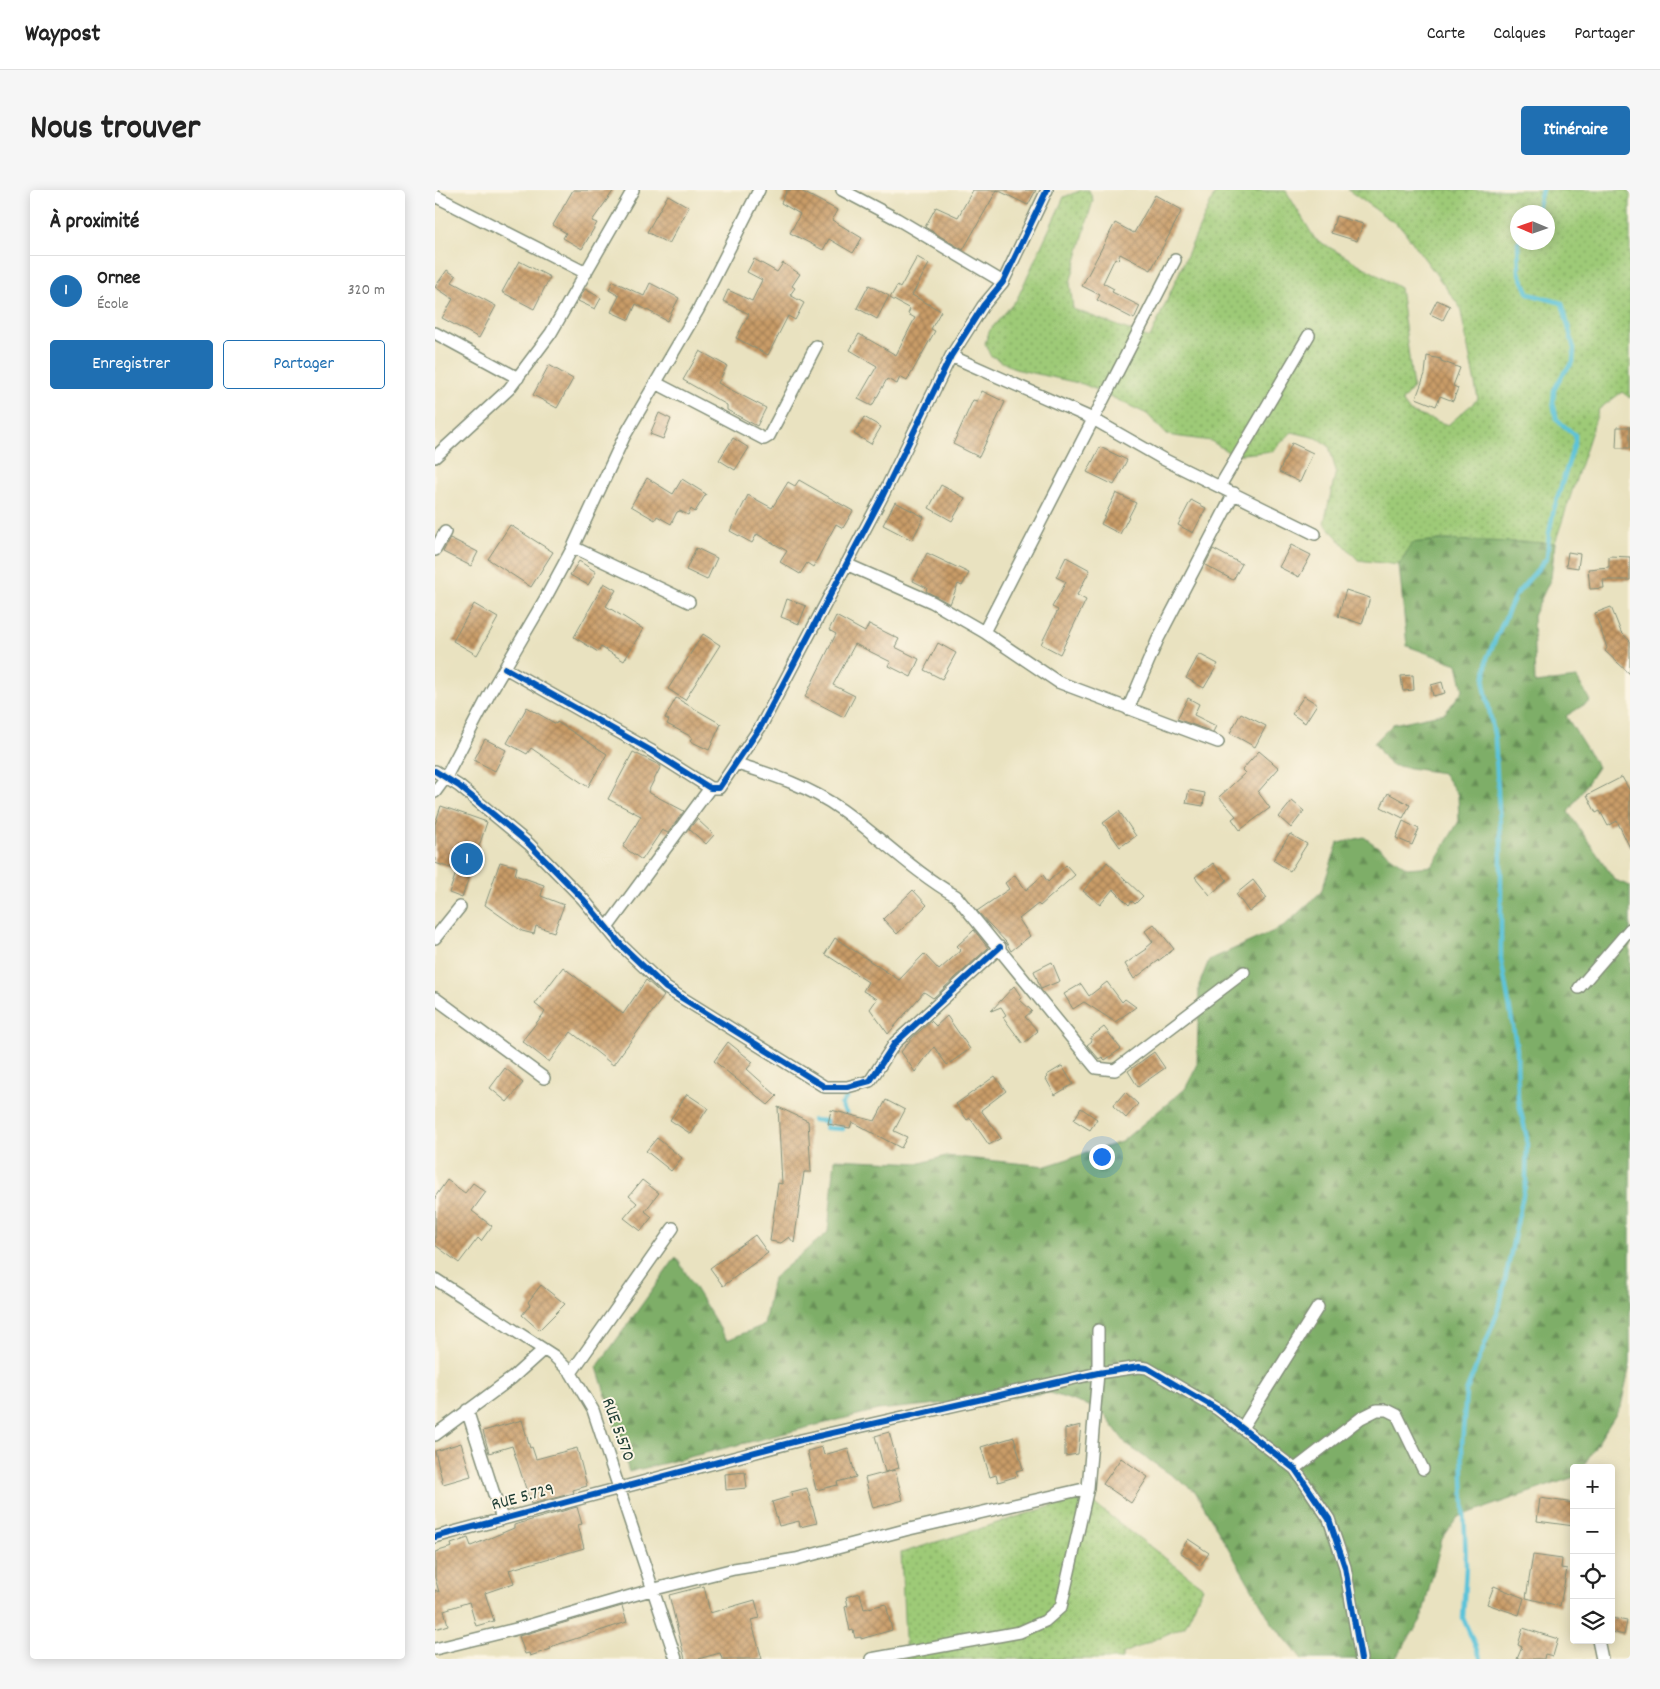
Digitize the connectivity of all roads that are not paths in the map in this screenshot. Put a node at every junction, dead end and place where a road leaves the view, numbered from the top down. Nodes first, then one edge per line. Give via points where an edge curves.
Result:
1 (633, 190) edge
2 (759, 190) edge
3 (843, 190) edge
4 (1047, 190) edge
5 (435, 196) edge
6 (1175, 260) dead end
7 (586, 273) junction
8 (1003, 282) junction
9 (435, 333) edge
10 (1309, 335) dead end
11 (816, 346) dead end
12 (951, 356) junction
13 (517, 378) junction
14 (656, 383) junction
15 (1093, 419) junction
16 (435, 457) edge
17 (1220, 486) junction
18 (1233, 493) junction
19 (445, 532) dead end
20 (1315, 534) dead end
21 (573, 547) junction
22 (435, 550) edge
23 (846, 564) junction
24 (689, 602) dead end
25 (984, 632) junction
26 (505, 668) junction
27 (1128, 709) junction
28 (1218, 742) dead end
29 (737, 764) junction
30 (435, 771) edge
31 (446, 776) junction
32 (710, 788) junction
33 (435, 792) edge
34 (460, 907) dead end
35 (607, 928) junction
36 (1630, 929) edge
37 (435, 938) edge
38 (1000, 947) junction
39 (1244, 972) dead end
40 (1579, 988) dead end
41 (435, 998) edge
42 (544, 1078) dead end
43 (673, 1228) dead end
44 (435, 1279) edge
45 (1318, 1307) dead end
46 (1098, 1330) dead end
47 (543, 1350) junction
48 (571, 1373) junction
49 (1098, 1373) junction
50 (467, 1410) junction
51 (1242, 1428) junction
52 (435, 1435) edge
53 (1295, 1469) junction
54 (1423, 1469) dead end
55 (619, 1487) junction
56 (1087, 1488) junction
57 (502, 1519) junction
58 (435, 1537) edge
59 (651, 1590) junction
60 (1600, 1644) edge
61 (435, 1649) edge
62 (676, 1659) edge
63 (871, 1659) edge
64 (1361, 1659) edge
65 (1602, 1659) edge

1 - 7 street
2 - 14 street via 698,310
3 - 8 street
4 - 8 street
5 - 7 street
6 - 15 street
7 - 13 street via 551,333
8 - 12 street via 983,306
9 - 13 street
10 - 17 street
11 - 14 street via 769,436 763,439
12 - 15 street
12 - 23 street
13 - 16 street
14 - 21 street via 625,437
15 - 17 street via 1163,459
15 - 25 street
17 - 18 street
18 - 20 street
18 - 27 street via 1158,640
19 - 22 street
21 - 24 street
21 - 26 street
23 - 25 street via 932,602
23 - 29 street via 761,726
25 - 27 street via 1058,682
26 - 31 street
26 - 32 street
27 - 28 street
29 - 32 street via 719,788
29 - 38 street via 795,784 842,810 927,879 956,896
30 - 31 street
31 - 33 street
31 - 35 street via 529,844
32 - 35 street
34 - 37 street
35 - 38 street via 667,988 825,1087 847,1087 870,1081 895,1043
36 - 40 street
38 - 39 street via 1096,1068 1106,1070 1115,1070
41 - 42 street
43 - 48 street
44 - 47 street, RUE 5.570
45 - 51 street
46 - 49 street
47 - 48 street, RUE 5.570
47 - 50 street via 512,1378
48 - 55 street, RUE 5.570 via 593,1410
49 - 51 street, RUE 5.729 via 1147,1368 1217,1409
49 - 55 street, RUE 5.729 via 801,1440
49 - 56 street
50 - 52 street
50 - 57 street
51 - 53 street, RUE 5.729
53 - 54 street via 1361,1418 1377,1410 1397,1415
53 - 64 street, RUE 5.729 via 1329,1519 1345,1567
55 - 57 street, RUE 5.729
55 - 59 street, RUE 5.570
56 - 59 street via 896,1532 796,1560 734,1569
56 - 63 street via 1061,1608 1045,1621 1020,1632
57 - 58 street, RUE 5.729
59 - 61 street
59 - 62 street, RUE 5.570
60 - 65 street

